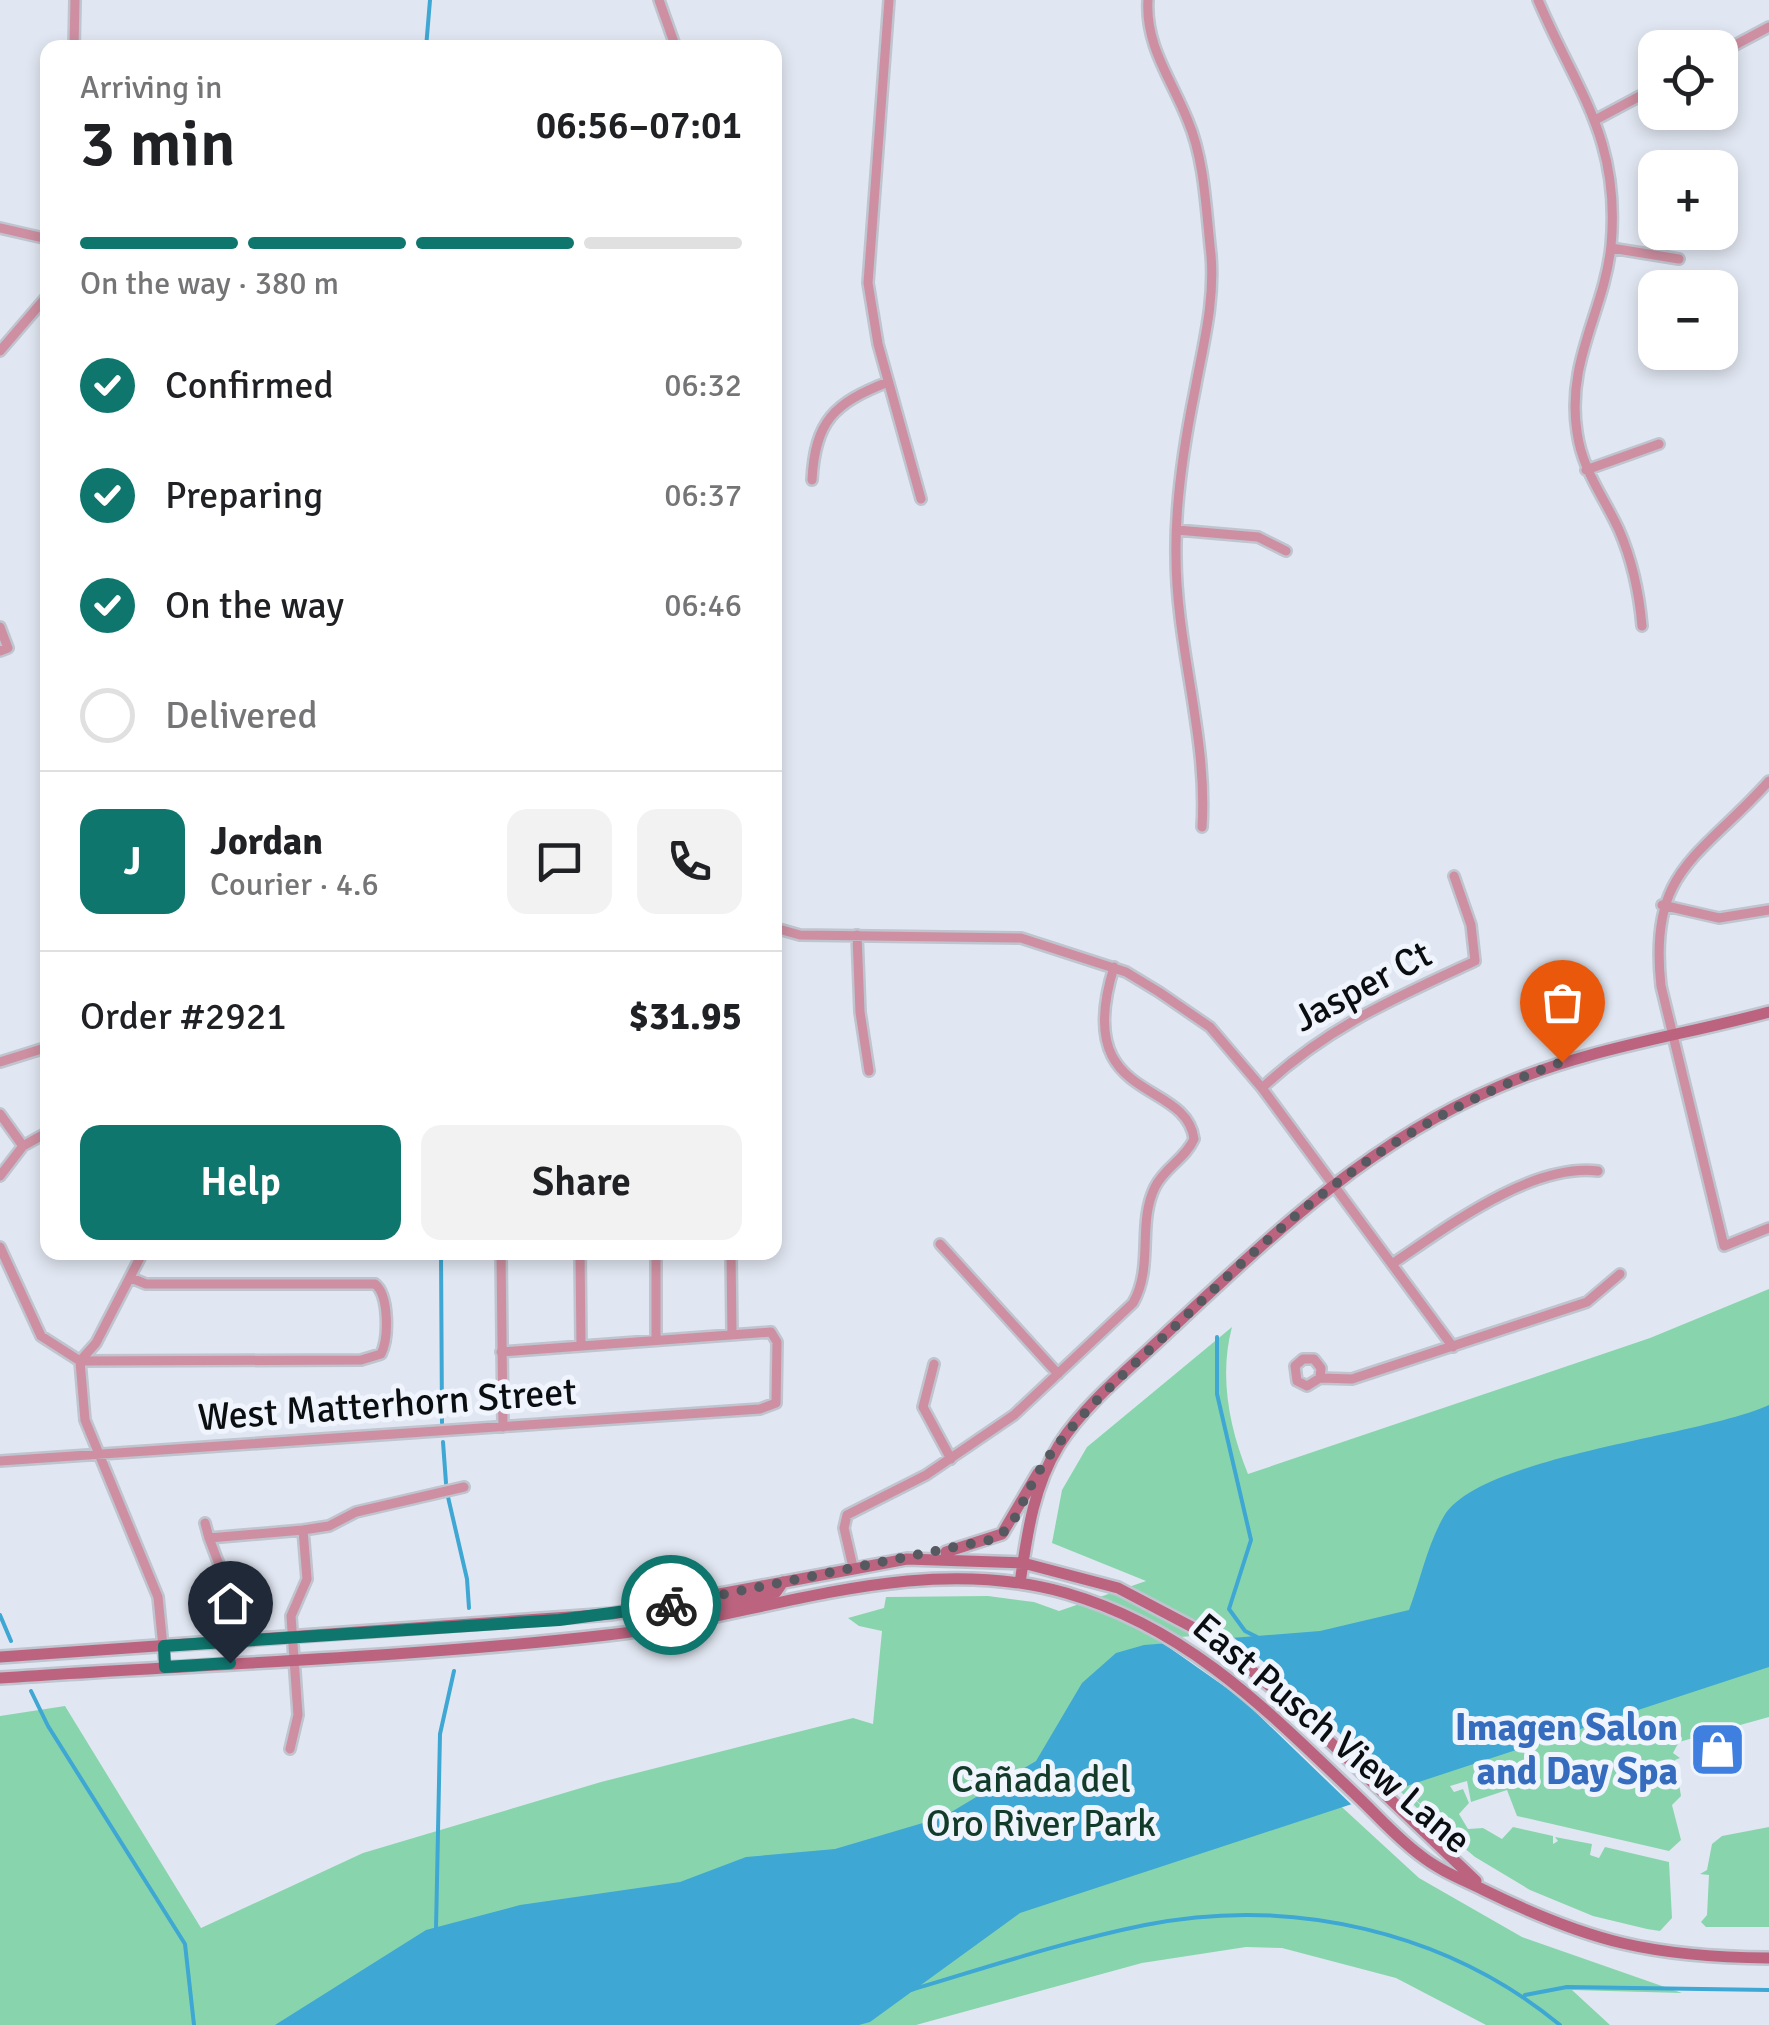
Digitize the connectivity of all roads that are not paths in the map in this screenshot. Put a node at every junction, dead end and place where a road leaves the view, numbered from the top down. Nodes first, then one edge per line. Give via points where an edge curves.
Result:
1 (75, 0) edge
2 (658, 0) edge
3 (889, 0) edge
4 (1148, 0) edge
5 (1538, 0) edge
6 (1769, 27) edge
7 (74, 40) edge
8 (673, 40) edge
9 (1738, 43) edge
10 (1638, 97) edge
11 (1597, 119) junction
12 (0, 228) edge
13 (40, 237) edge
14 (1611, 248) junction
15 (1679, 259) dead end
16 (40, 305) edge
17 (0, 351) edge
18 (888, 382) junction
19 (1659, 444) dead end
20 (1586, 470) junction
21 (812, 480) dead end
22 (921, 499) dead end
23 (1177, 530) junction
24 (1286, 551) dead end
25 (1642, 626) dead end
26 (0, 627) edge
27 (4, 649) edge
28 (1769, 781) edge
29 (1202, 827) dead end
30 (1454, 876) dead end
31 (1662, 905) junction
32 (1769, 910) edge
33 (782, 930) edge
34 (858, 935) junction
35 (1114, 967) junction
36 (1769, 1012) edge
37 (1672, 1032) junction
38 (40, 1050) edge
39 (0, 1062) edge
40 (870, 1071) dead end
41 (1262, 1088) junction
42 (0, 1114) edge
43 (40, 1136) edge
44 (22, 1146) junction
45 (1598, 1171) dead end
46 (0, 1176) edge
47 (1332, 1183) junction
48 (1769, 1228) edge
49 (940, 1244) dead end
50 (0, 1247) edge
51 (139, 1260) edge
52 (501, 1260) edge
53 (580, 1260) edge
54 (656, 1260) edge
55 (731, 1260) edge
56 (1392, 1264) junction
57 (1620, 1274) dead end
58 (130, 1278) junction
59 (732, 1333) junction
60 (656, 1338) junction
61 (581, 1344) junction
62 (1453, 1346) junction
63 (502, 1352) junction
64 (80, 1360) junction
65 (934, 1364) dead end
66 (1058, 1374) junction
67 (1320, 1378) dead end
68 (503, 1427) junction
69 (99, 1452) junction
70 (1053, 1456) junction
71 (950, 1459) junction
72 (0, 1460) edge
73 (464, 1487) dead end
74 (204, 1523) dead end
75 (303, 1530) junction
76 (209, 1538) junction
77 (907, 1559) junction
78 (1023, 1563) junction
79 (220, 1567) dead end
80 (853, 1567) junction
81 (783, 1582) junction
82 (1026, 1584) junction
83 (685, 1623) junction
84 (294, 1638) junction
85 (164, 1646) junction
86 (0, 1657) edge
87 (295, 1658) junction
88 (165, 1667) junction
89 (0, 1678) edge
90 (290, 1749) dead end
91 (1491, 1894) junction
92 (1769, 1958) edge

1 - 7 street
2 - 8 street
3 - 18 street via 868,284
4 - 23 street via 1157,59 1189,122 1199,161 1211,260 1210,320
5 - 11 street
6 - 9 street
10 - 11 street
11 - 14 street
12 - 13 street
14 - 15 street
14 - 20 street via 1576,377 1577,436
16 - 17 street
18 - 21 street via 856,394 828,418 818,435
18 - 22 street
19 - 20 street
20 - 25 street via 1632,564
23 - 24 street via 1258,537
23 - 29 street via 1182,638 1205,791
26 - 27 street
28 - 31 street via 1685,865
30 - 41 street, Jasper Ct via 1475,961 1351,1019 1304,1048
31 - 32 street via 1719,918
31 - 37 street via 1656,944
33 - 34 street
34 - 35 street via 1021,938
34 - 40 street
35 - 41 street via 1210,1026
35 - 66 street via 1105,995 1110,1052 1122,1072 1184,1117 1194,1139 1155,1188 1140,1290
36 - 37 main road
37 - 47 main road via 1495,1088
37 - 48 street via 1724,1246
38 - 39 street
41 - 47 street
42 - 44 street
43 - 44 street
44 - 46 street
45 - 56 street via 1570,1170 1519,1188
47 - 56 street
47 - 70 main road via 1110,1387
49 - 66 street
50 - 64 street via 41,1336
51 - 58 street
52 - 63 street
53 - 61 street
54 - 60 street
55 - 59 street
56 - 62 street
57 - 62 street via 1586,1302
58 - 64 street
58 - 64 street via 146,1284 366,1282 384,1296 385,1346 372,1359
59 - 60 street
59 - 68 street, West Matterhorn Street via 776,1336 776,1402
60 - 61 street
61 - 63 street
62 - 67 street via 1352,1378
63 - 68 street
64 - 69 street via 83,1410
65 - 71 street via 923,1407
66 - 71 street via 1014,1415
68 - 69 street, West Matterhorn Street
69 - 72 street, West Matterhorn Street
69 - 85 street via 152,1578
70 - 77 main road via 1002,1534
70 - 78 main road via 1034,1504
71 - 80 street via 846,1516
73 - 75 street
74 - 76 street
75 - 76 street
75 - 84 street via 306,1586 292,1609
76 - 79 street
77 - 78 main road, East Pusch View Lane
77 - 80 main road
78 - 82 main road
78 - 91 main road, East Pusch View Lane via 1142,1598 1214,1638
80 - 81 main road
81 - 83 main road via 776,1592 700,1609
81 - 84 main road via 612,1614
82 - 83 main road, East Pusch View Lane via 909,1579
82 - 91 main road, East Pusch View Lane via 1124,1613 1202,1655 1425,1859
83 - 87 main road via 590,1637
84 - 85 main road
84 - 87 street
85 - 86 main road
85 - 88 street
87 - 88 main road
87 - 90 street via 298,1716
88 - 89 main road
91 - 92 main road, East Pusch View Lane via 1614,1944 1689,1956

